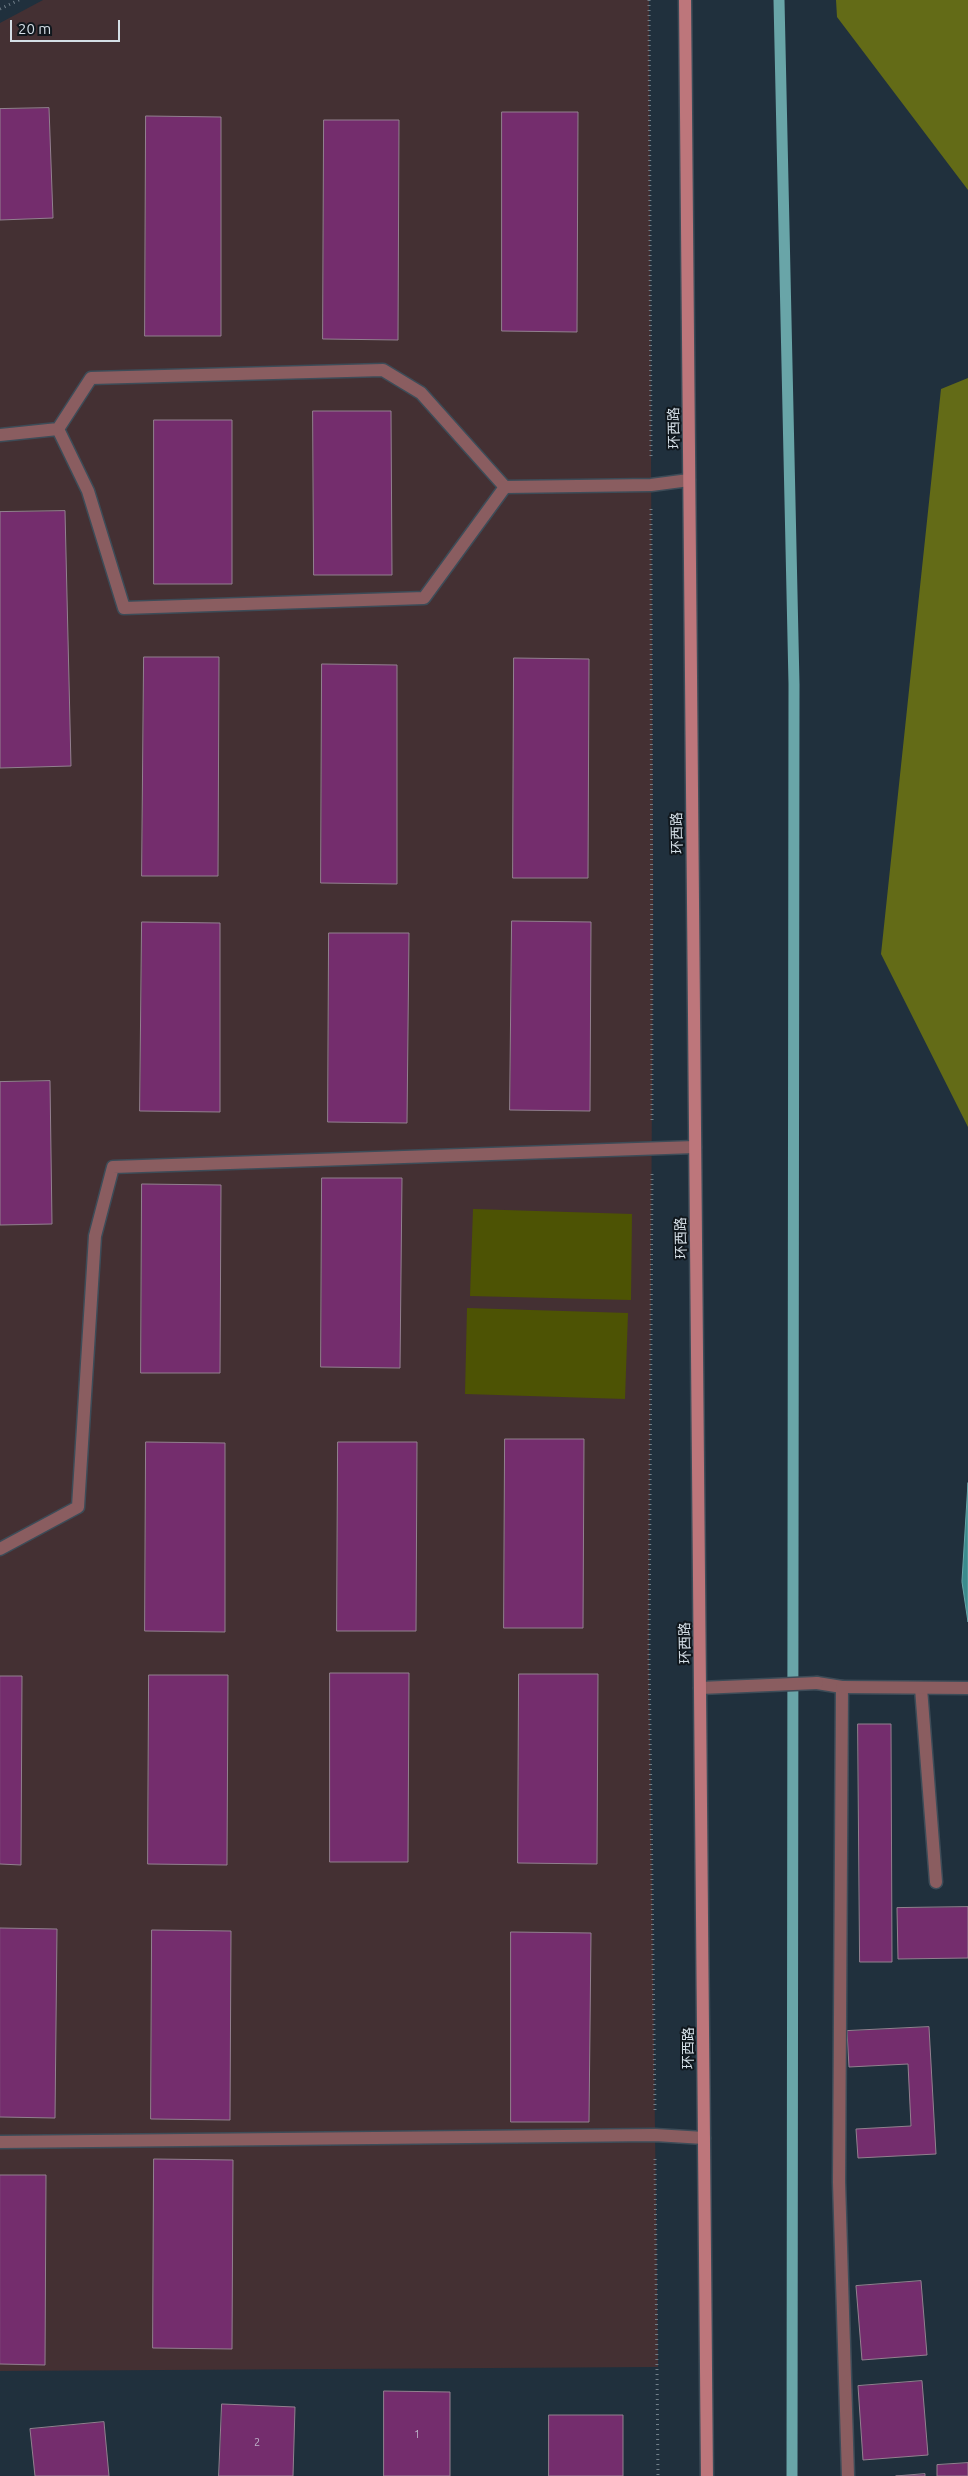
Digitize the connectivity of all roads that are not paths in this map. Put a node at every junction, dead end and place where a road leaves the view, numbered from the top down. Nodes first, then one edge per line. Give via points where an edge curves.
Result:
1 (685, 0) edge
2 (58, 429) junction
3 (0, 435) edge
4 (689, 480) junction
5 (505, 487) junction
6 (695, 1148) junction
7 (0, 1549) edge
8 (842, 1687) junction
9 (700, 1688) junction
10 (921, 1688) junction
11 (968, 1688) edge
12 (936, 1882) dead end
13 (704, 2138) junction
14 (0, 2142) edge
15 (707, 2476) edge
16 (848, 2476) edge

1 - 4 street, 环西路
2 - 3 street
2 - 5 street via 91,378 383,370 421,393
2 - 5 street via 88,491 124,608 424,598
4 - 5 street via 651,485
4 - 6 street, 环西路
6 - 7 street via 113,1167 95,1236 78,1507
6 - 9 street, 环西路
8 - 9 street via 817,1682
8 - 10 street
8 - 16 street via 840,2182
9 - 13 street, 环西路
10 - 11 street
10 - 12 street
13 - 14 street via 655,2135
13 - 15 street, 环西路

